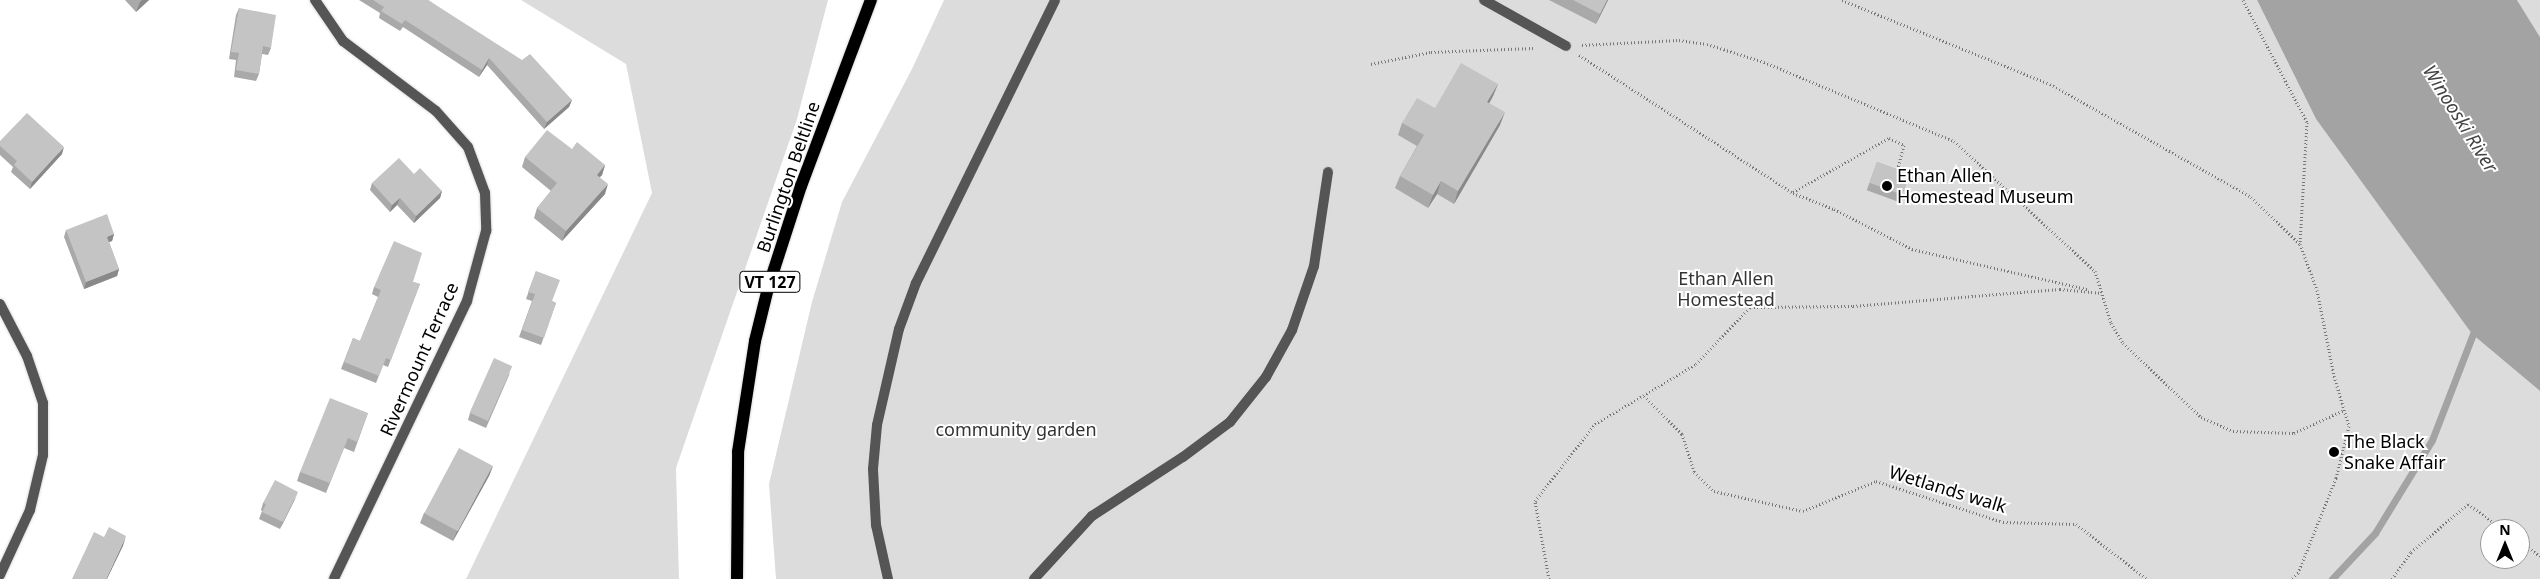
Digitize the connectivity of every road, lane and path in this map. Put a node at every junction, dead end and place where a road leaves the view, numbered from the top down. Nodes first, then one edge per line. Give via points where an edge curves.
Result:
1 (315, 0) edge
2 (871, 0) edge
3 (1055, 0) edge
4 (1484, 0) edge
5 (1842, 0) edge
6 (2243, 0) edge
7 (1566, 46) junction
8 (1371, 64) dead end
9 (1897, 171) edge
10 (1328, 172) dead end
11 (1793, 193) junction
12 (2300, 244) junction
13 (2102, 293) junction
14 (0, 304) edge
15 (1644, 396) junction
16 (2344, 410) junction
17 (2489, 519) edge
18 (0, 575) edge
19 (334, 579) edge
20 (737, 579) edge
21 (888, 579) edge
22 (1034, 579) edge
23 (1549, 579) edge
24 (2147, 579) edge
25 (2292, 579) edge
26 (2392, 579) edge

1 - 19 street, Rivermount Terrace via 343,41 436,111 468,147 485,193 486,231 466,301
2 - 20 main road, Burlington Beltline / VT 127 via 801,186 768,288 755,341 738,452
3 - 21 street via 916,283 899,329 877,425 873,469 876,525
4 - 7 street
5 - 12 path via 2050,84 2251,197
6 - 12 path via 2308,122
7 - 8 path via 1431,52
7 - 11 path
7 - 13 path via 1679,40 1707,44 1764,62 1954,141 2095,271
9 - 11 path via 1904,145 1889,138
10 - 22 street via 1314,266 1292,330 1266,377 1230,422 1092,516
11 - 13 path via 1834,209 1912,249
12 - 16 path via 2317,290
13 - 15 path via 2060,289 1853,306 1750,307 1696,364
13 - 16 path via 2110,323 2123,343 2201,417 2233,431 2294,433
14 - 18 street via 27,356 43,404 43,456 30,510
15 - 23 path via 1595,424 1535,501
15 - 24 path, Wetlands walk via 1682,434 1694,472 1714,491 1802,511 1876,481 2003,522 2076,524
16 - 25 path via 2349,426 2336,478 2298,573
17 - 26 path via 2468,504 2411,552

